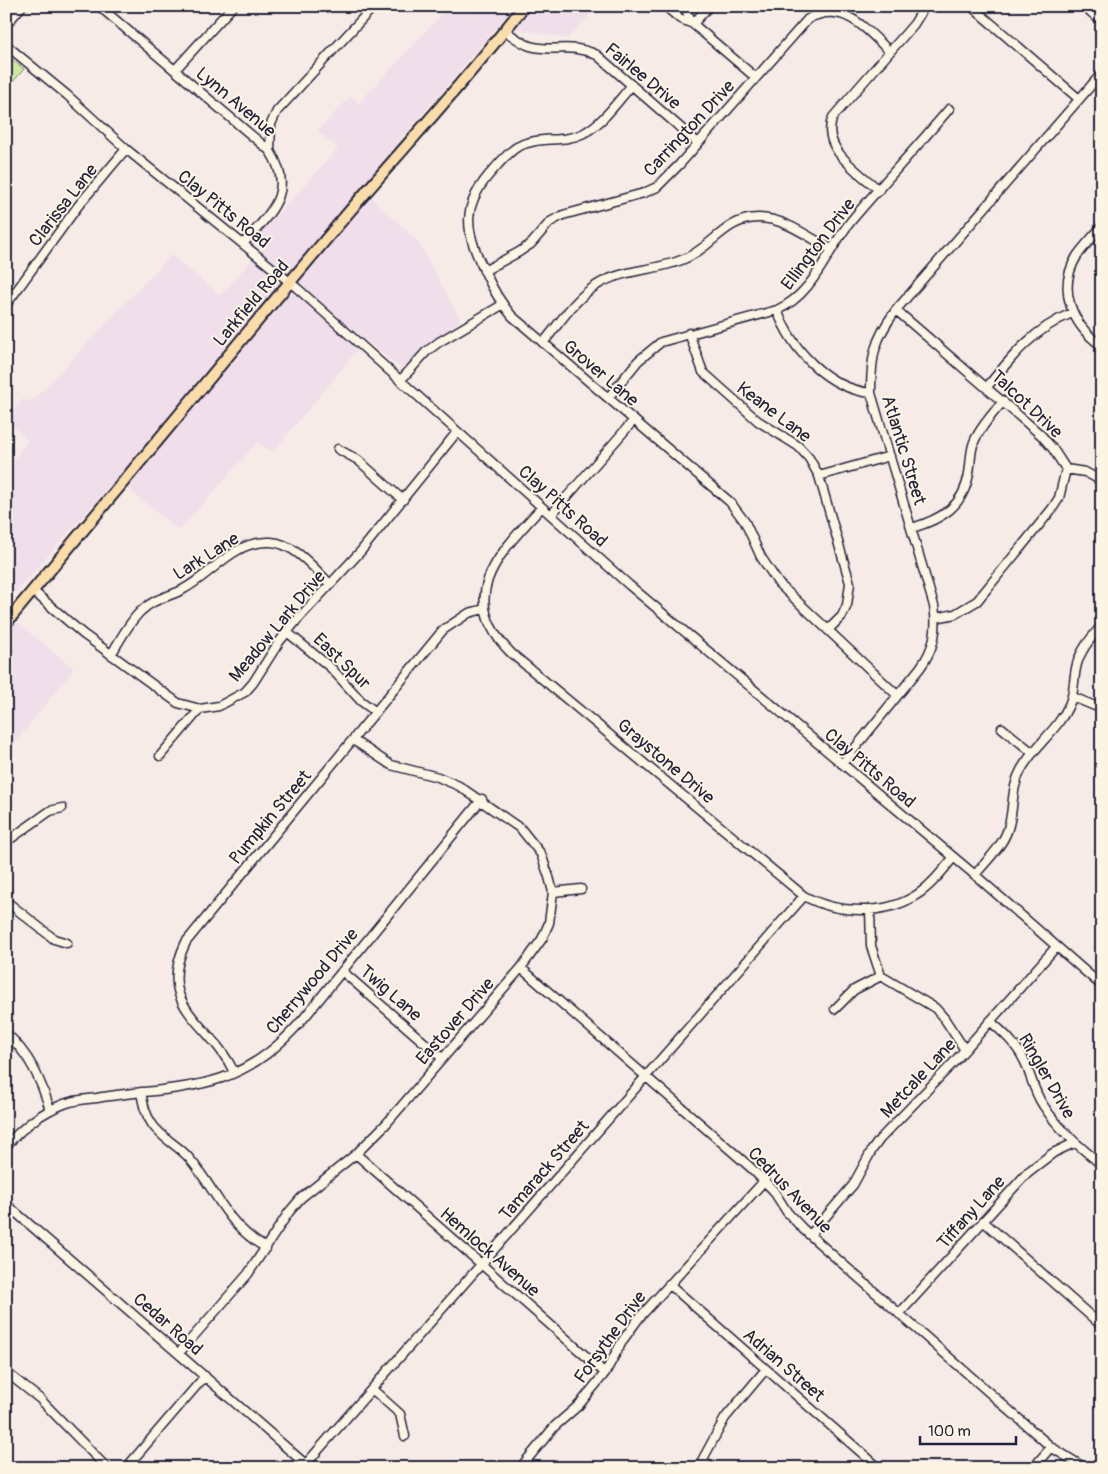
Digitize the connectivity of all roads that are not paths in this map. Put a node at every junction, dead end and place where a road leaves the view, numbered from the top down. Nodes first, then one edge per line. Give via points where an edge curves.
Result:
1 (22, 6) edge
2 (99, 6) edge
3 (233, 6) edge
4 (374, 6) edge
5 (524, 6) edge
6 (665, 6) edge
7 (684, 6) edge
8 (709, 6) edge
9 (925, 6) edge
10 (971, 6) edge
11 (1084, 6) edge
12 (1102, 22) edge
13 (693, 24) junction
14 (6, 25) edge
15 (505, 31) junction
16 (6, 45) edge
17 (889, 51) junction
18 (175, 70) junction
19 (1102, 73) edge
20 (755, 77) junction
21 (632, 85) junction
22 (1079, 99) junction
23 (949, 109) dead end
24 (698, 143) junction
25 (126, 149) junction
26 (270, 151) junction
27 (879, 190) junction
28 (1102, 226) edge
29 (244, 243) junction
30 (830, 249) junction
31 (484, 271) junction
32 (290, 282) junction
33 (6, 305) edge
34 (502, 305) junction
35 (777, 310) junction
36 (896, 310) junction
37 (1072, 313) junction
38 (689, 333) junction
39 (543, 343) junction
40 (1102, 346) edge
41 (400, 381) junction
42 (987, 387) junction
43 (871, 393) junction
44 (608, 398) junction
45 (1003, 402) junction
46 (634, 420) junction
47 (457, 432) junction
48 (338, 449) dead end
49 (890, 456) junction
50 (1066, 469) junction
51 (819, 476) junction
52 (1102, 481) edge
53 (403, 500) junction
54 (542, 507) junction
55 (551, 515) junction
56 (912, 528) junction
57 (330, 584) junction
58 (33, 592) junction
59 (484, 609) junction
60 (936, 618) junction
61 (6, 623) edge
62 (1102, 625) edge
63 (828, 630) junction
64 (287, 632) junction
65 (111, 655) junction
66 (897, 696) junction
67 (1073, 697) junction
68 (200, 709) junction
69 (1102, 709) edge
70 (376, 712) junction
71 (1002, 728) dead end
72 (353, 740) junction
73 (1033, 753) junction
74 (160, 756) dead end
75 (842, 764) junction
76 (482, 799) junction
77 (62, 808) dead end
78 (6, 842) edge
79 (953, 858) junction
80 (975, 875) junction
81 (581, 888) dead end
82 (553, 892) junction
83 (804, 896) junction
84 (6, 901) edge
85 (870, 909) junction
86 (67, 943) dead end
87 (1056, 947) junction
88 (521, 968) junction
89 (342, 971) junction
90 (881, 976) junction
91 (1102, 986) edge
92 (835, 1009) dead end
93 (990, 1021) junction
94 (6, 1033) edge
95 (965, 1050) junction
96 (442, 1058) junction
97 (234, 1072) junction
98 (646, 1077) junction
99 (141, 1092) junction
100 (50, 1110) junction
101 (1074, 1143) junction
102 (6, 1146) edge
103 (356, 1154) junction
104 (1102, 1165) edge
105 (765, 1180) junction
106 (6, 1204) edge
107 (983, 1221) junction
108 (810, 1235) junction
109 (266, 1248) junction
110 (481, 1264) junction
111 (669, 1284) junction
112 (899, 1314) junction
113 (1102, 1326) edge
114 (179, 1353) junction
115 (766, 1369) junction
116 (6, 1372) edge
117 (605, 1373) junction
118 (205, 1376) junction
119 (372, 1390) junction
120 (405, 1436) dead end
121 (1051, 1447) junction
122 (703, 1460) junction
123 (308, 1466) edge
124 (106, 1468) edge
125 (126, 1468) edge
126 (520, 1468) edge
127 (698, 1468) edge
128 (711, 1468) edge
129 (879, 1468) edge
130 (1033, 1468) edge
131 (1085, 1468) edge

1 - 14 street
2 - 18 street, Lynn Avenue
3 - 18 street
4 - 26 street via 277,111 271,124
5 - 15 main road, Larkfield Road
6 - 13 street via 679,18
7 - 13 street
8 - 13 street
9 - 17 street via 914,24
10 - 22 street
11 - 12 street
13 - 20 street
15 - 21 street, Fairlee Drive via 529,45 583,48 597,55
15 - 32 main road, Larkfield Road
16 - 25 street, Clay Pitts Road
17 - 20 street, Carrington Drive via 851,14 827,8 808,18
17 - 27 street via 829,126 834,146 841,155
18 - 26 street, Lynn Avenue
19 - 22 street, Atlantic Street
20 - 24 street, Carrington Drive
21 - 24 street, Fairlee Drive
21 - 31 street, Grover Lane via 583,134 542,139 516,148 484,179 471,205 469,220 469,236
22 - 36 street, Atlantic Street
23 - 27 street, Ellington Drive
24 - 31 street, Carrington Drive via 657,187 563,215 550,222 531,244
25 - 29 street, Clay Pitts Road
25 - 33 street, Clarissa Lane via 78,206
26 - 29 street, Lynn Avenue via 282,176 279,198
27 - 30 street, Ellington Drive
28 - 37 street via 1076,258 1070,276
29 - 32 street, Clay Pitts Road
30 - 35 street, Ellington Drive via 808,288 790,304
30 - 39 street via 773,219 740,220 683,260 598,284 577,302
31 - 34 street, Grover Lane
32 - 41 street, Clay Pitts Road
32 - 58 main road, Larkfield Road
34 - 39 street, Grover Lane
34 - 41 street via 439,342
35 - 38 street, Ellington Drive
35 - 43 street via 788,337 801,353 833,380
36 - 42 street, Talcot Drive
36 - 43 street, Atlantic Street via 880,331 875,347
37 - 40 street via 1088,336
37 - 42 street via 1042,327
38 - 44 street, Ellington Drive via 661,342 649,351
38 - 51 street, Keane Lane via 703,372 758,421 798,446
39 - 44 street, Grover Lane
41 - 47 street, Clay Pitts Road
42 - 45 street, Talcot Drive
43 - 49 street, Atlantic Street
44 - 46 street, Grover Lane
45 - 50 street, Talcot Drive via 1047,441
45 - 56 street via 974,442 968,484 957,504 947,514
46 - 55 street
46 - 63 street, Grover Lane via 730,502 745,522 761,557 779,584
47 - 53 street, Meadow Lark Drive
47 - 54 street, Clay Pitts Road
48 - 53 street via 358,460
49 - 51 street
49 - 56 street, Atlantic Street
50 - 52 street via 1085,472
50 - 60 street via 1052,509 976,601 955,614
51 - 63 street, Keane Lane via 850,583 842,616
53 - 57 street, Meadow Lark Drive
54 - 55 street, Clay Pitts Road
54 - 59 street, Graystone Drive via 505,547 490,570
55 - 75 street, Clay Pitts Road
56 - 60 street, Atlantic Street
57 - 64 street, Meadow Lark Drive
57 - 65 street, Lark Lane via 286,547 272,542 246,545 182,590 153,602 141,611
58 - 61 main road, Larkfield Road
58 - 65 street
59 - 70 street, Pumpkin Street via 469,613 442,630
59 - 83 street, Graystone Drive via 494,634 511,653
60 - 66 street, Atlantic Street via 936,634 928,656
62 - 67 street via 1082,650
63 - 66 street, Grover Lane
64 - 68 street, Meadow Lark Drive via 246,692 219,706
64 - 70 street, East Spur via 331,668 361,701
65 - 68 street via 178,703
66 - 75 street, Atlantic Street
67 - 69 street
67 - 73 street via 1060,723
68 - 74 street
70 - 72 street, Pumpkin Street
71 - 73 street
72 - 76 street, Eastover Drive via 391,766 438,777
72 - 97 street, Pumpkin Street via 186,942 180,955 176,985 182,1003 216,1043
73 - 80 street via 1015,782 1009,828 1002,842
75 - 79 street, Clay Pitts Road
76 - 82 street, Eastover Drive via 533,842 546,866
76 - 89 street, Cherrywood Drive
77 - 78 street via 50,811
79 - 80 street, Clay Pitts Road
79 - 85 street, Graystone Drive via 919,894 891,906
80 - 87 street, Clay Pitts Road
81 - 82 street
82 - 88 street, Eastover Drive via 549,923 542,940
83 - 85 street, Graystone Drive via 836,908
83 - 98 street, Tamarack Street
84 - 86 street via 54,939
85 - 90 street via 871,946
87 - 91 street, Clay Pitts Road
87 - 93 street, Metcale Lane
88 - 96 street, Eastover Drive
88 - 98 street, Cedrus Avenue
89 - 96 street, Twig Lane
89 - 97 street, Cherrywood Drive via 287,1038 260,1059
90 - 92 street via 854,990
90 - 95 street via 935,1008
93 - 95 street, Metcale Lane
93 - 101 street, Ringler Drive via 1018,1050 1042,1103
94 - 100 street via 25,1052
95 - 108 street, Metcale Lane via 880,1139 853,1185
96 - 103 street, Eastover Drive
97 - 99 street, Cherrywood Drive via 202,1083
98 - 105 street, Cedrus Avenue
98 - 110 street, Tamarack Street
99 - 100 street, Cherrywood Drive via 66,1103
99 - 109 street via 145,1112 153,1126 189,1158 235,1224 250,1239
100 - 102 street, Cherrywood Drive via 23,1127
101 - 104 street, Ringler Drive
101 - 107 street, Tiffany Lane via 1040,1161
103 - 109 street, Eastover Drive via 301,1198
103 - 110 street, Hemlock Avenue
105 - 108 street, Cedrus Avenue via 795,1221
105 - 111 street, Forsythe Drive
106 - 114 street, Cedar Road
107 - 112 street, Tiffany Lane
107 - 113 street
108 - 112 street, Cedrus Avenue
109 - 114 street, Eastover Drive via 248,1274
110 - 117 street, Hemlock Avenue
110 - 119 street, Tamarack Street
111 - 115 street, Adrian Street
111 - 117 street, Forsythe Drive via 630,1330
112 - 121 street, Cedrus Avenue
114 - 118 street, Cedar Road
115 - 122 street via 724,1418
115 - 129 street, Adrian Street
116 - 124 street via 40,1399
117 - 126 street, Forsythe Drive
118 - 123 street, Cedar Road
118 - 125 street
119 - 120 street via 400,1414
119 - 123 street, Tamarack Street
121 - 130 street
121 - 131 street, Cedrus Avenue
122 - 127 street
122 - 128 street

